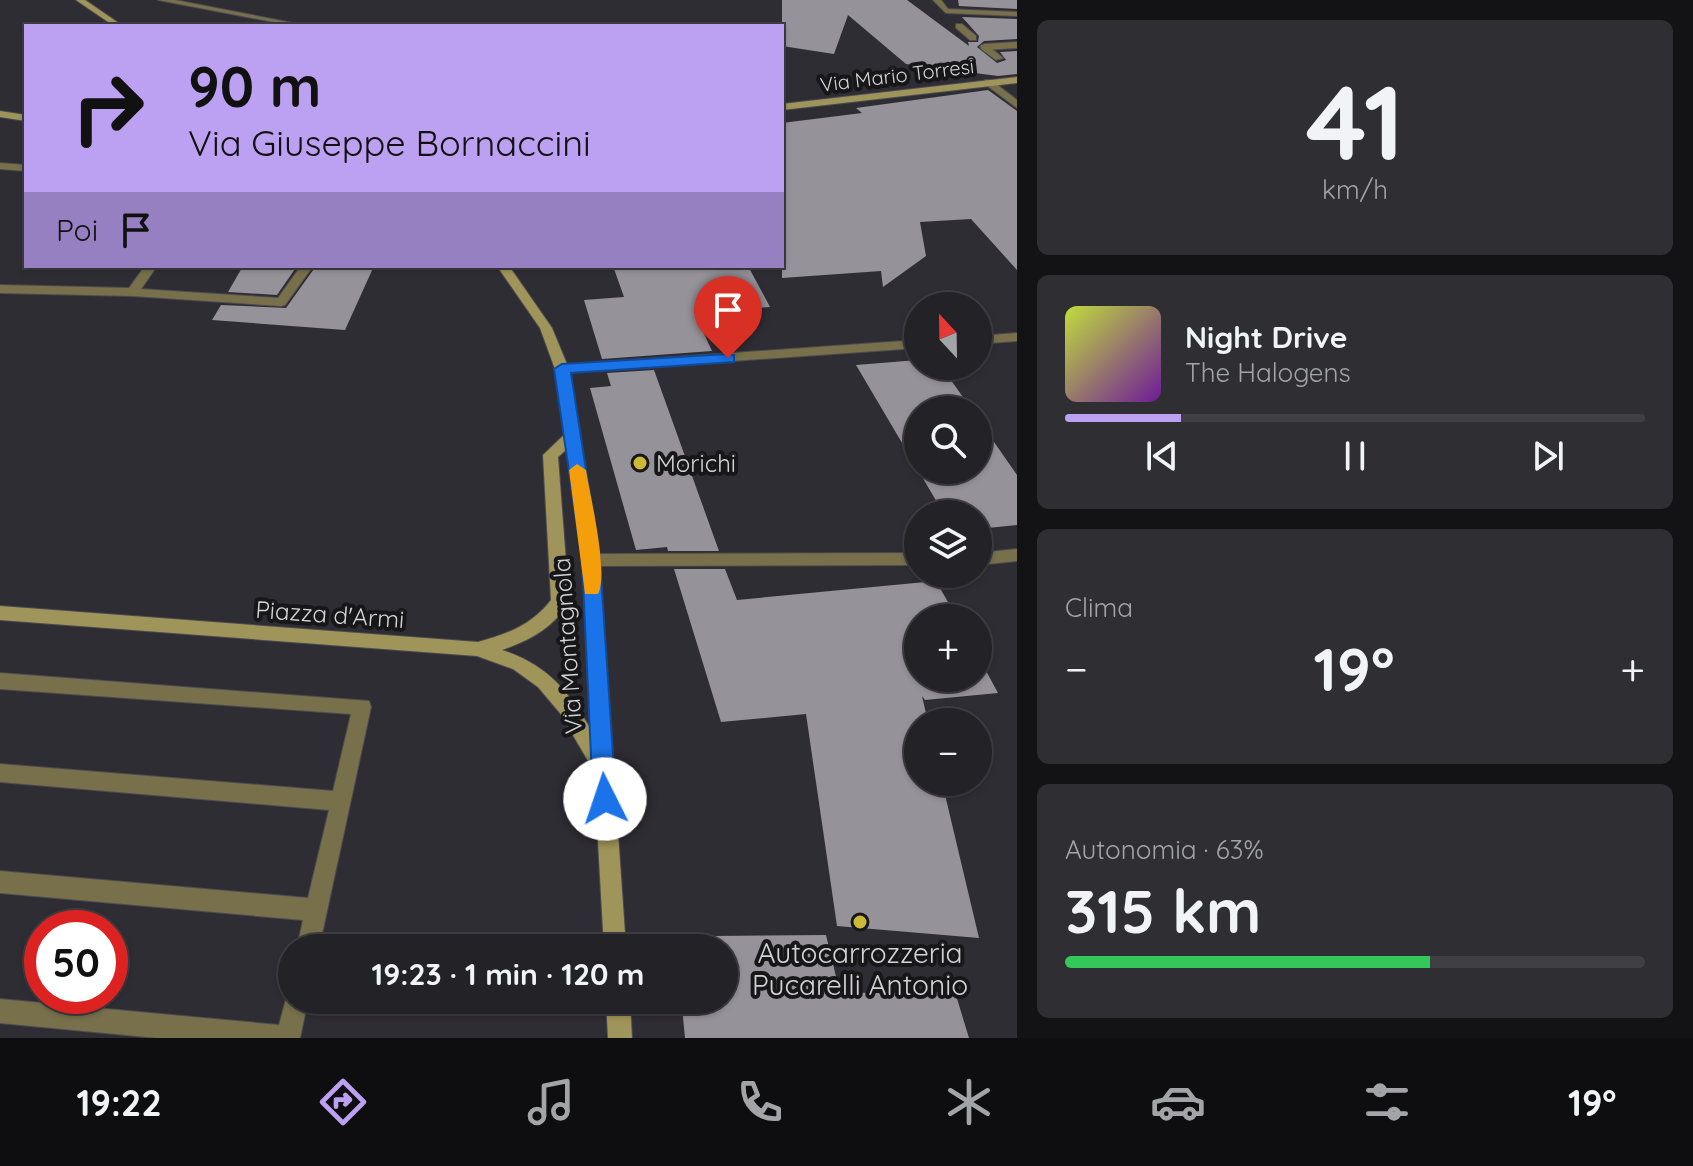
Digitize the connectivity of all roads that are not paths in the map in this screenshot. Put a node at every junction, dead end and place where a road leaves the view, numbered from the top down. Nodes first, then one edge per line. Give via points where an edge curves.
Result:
1 (80, 0) edge
2 (162, 0) edge
3 (937, 0) edge
4 (1017, 14) edge
5 (289, 23) dead end
6 (116, 24) edge
7 (959, 26) dead end
8 (973, 38) dead end
9 (1017, 45) edge
10 (999, 58) dead end
11 (1017, 80) edge
12 (988, 82) junction
13 (1017, 105) edge
14 (784, 107) edge
15 (0, 114) edge
16 (24, 118) edge
17 (0, 166) edge
18 (24, 168) edge
19 (150, 268) edge
20 (306, 268) edge
21 (504, 268) edge
22 (0, 289) edge
23 (133, 292) junction
24 (1017, 337) edge
25 (992, 339) edge
26 (904, 345) edge
27 (562, 369) junction
28 (572, 436) junction
29 (1017, 555) edge
30 (992, 558) edge
31 (904, 559) edge
32 (591, 560) junction
33 (0, 613) edge
34 (477, 649) junction
35 (0, 681) edge
36 (603, 769) junction
37 (0, 773) edge
38 (341, 801) junction
39 (0, 882) edge
40 (317, 910) junction
41 (311, 934) edge
42 (614, 934) edge
43 (0, 1011) edge
44 (292, 1014) edge
45 (619, 1014) edge
46 (285, 1038) edge
47 (620, 1038) edge

1 - 6 street
2 - 5 street
3 - 4 street via 946,11
7 - 8 street
9 - 10 street via 984,47
11 - 12 street, Via Mario Torresi
12 - 13 street
12 - 14 street, Via Mario Torresi
15 - 16 street
17 - 18 street
19 - 23 street
20 - 23 street via 281,302
21 - 27 street, Via Montagnola via 546,328
22 - 23 street
24 - 25 street
26 - 27 street
27 - 28 street, Via Montagnola
28 - 32 street, Via Montagnola
28 - 34 street, Via Montagnola via 550,455 560,601 549,619 521,637
29 - 30 street
31 - 32 street
32 - 36 street, Via Montagnola
33 - 34 street, Piazza d'Armi
34 - 36 street, Piazza d'Armi via 521,664 545,683
35 - 38 street via 362,707
36 - 42 street, Via Montagnola
37 - 38 street
38 - 40 street
39 - 40 street
40 - 41 street
43 - 46 street
44 - 46 street
45 - 47 street

